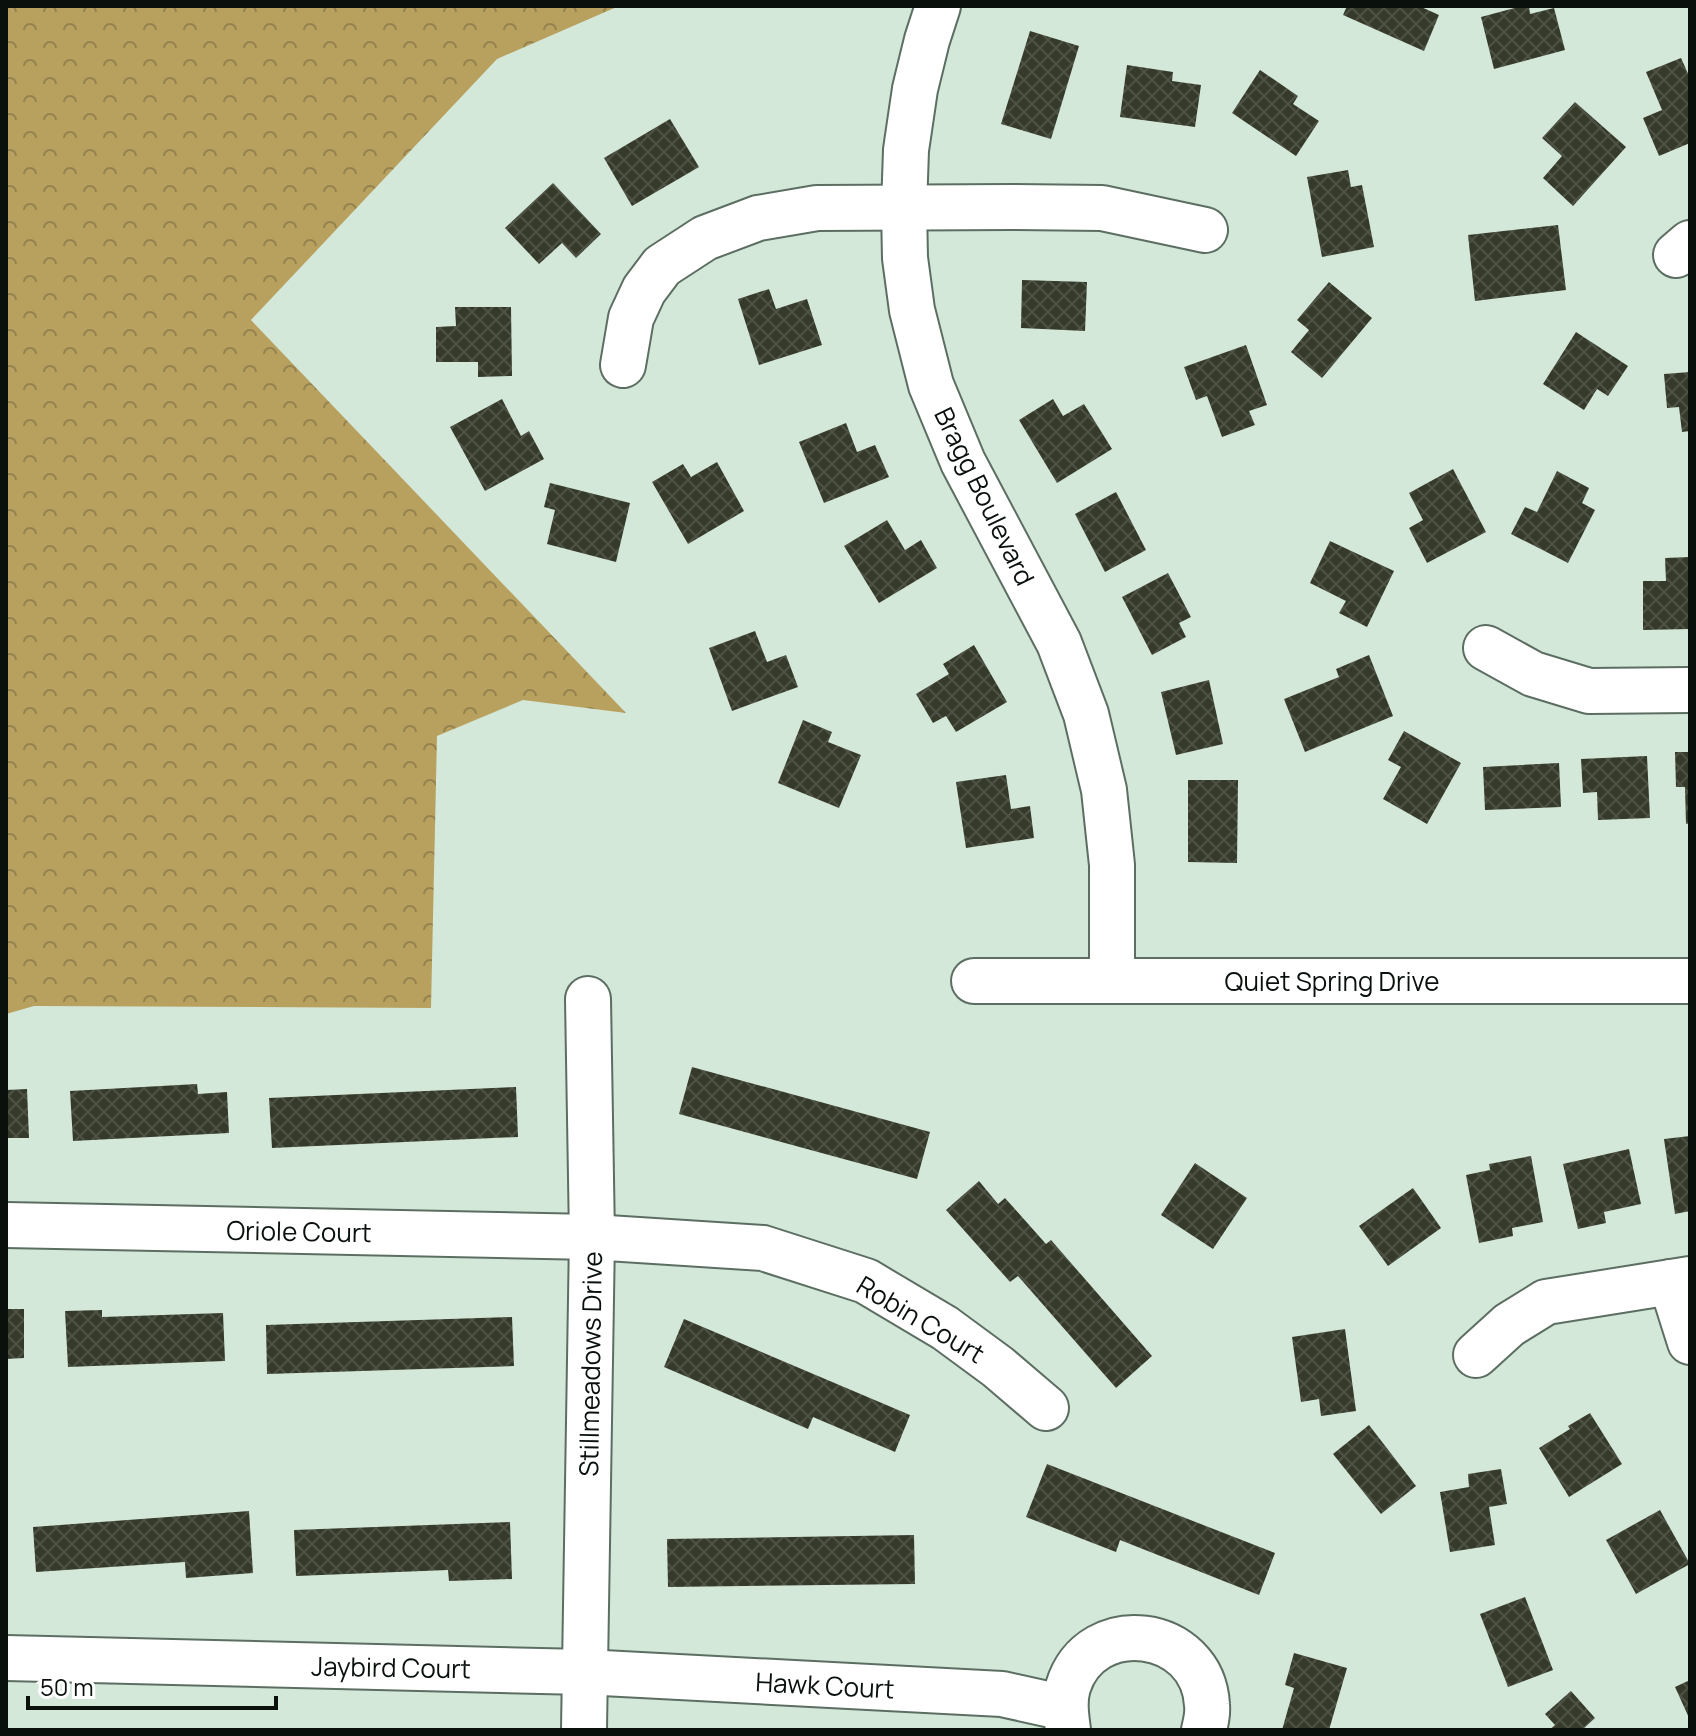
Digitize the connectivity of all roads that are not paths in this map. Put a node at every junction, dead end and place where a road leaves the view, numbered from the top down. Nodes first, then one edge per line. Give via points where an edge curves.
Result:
1 (938, 6) edge
2 (904, 208) junction
3 (1205, 230) dead end
4 (623, 365) dead end
5 (1486, 648) dead end
6 (1690, 690) edge
7 (974, 981) dead end
8 (1112, 981) junction
9 (1690, 981) edge
10 (588, 999) dead end
11 (6, 1225) edge
12 (592, 1237) junction
13 (1681, 1280) edge
14 (1690, 1342) edge
15 (1476, 1355) dead end
16 (1046, 1408) dead end
17 (6, 1658) edge
18 (584, 1672) junction
19 (1066, 1719) edge
20 (584, 1730) edge
21 (1204, 1730) edge

1 - 2 street, Bragg Boulevard via 915,89
2 - 3 street via 1102,208
2 - 4 street via 817,208 758,218 705,238 662,266 644,290 631,318
2 - 8 street, Bragg Boulevard via 912,310 931,385 963,462 1059,643 1086,714 1104,790 1112,865
5 - 6 street via 1533,674 1589,691
7 - 8 street, Quiet Spring Drive
8 - 9 street, Quiet Spring Drive
10 - 12 street, Stillmeadows Drive
11 - 12 street, Oriole Court
12 - 16 street, Robin Court via 763,1248 866,1281 945,1328
12 - 18 street, Stillmeadows Drive
13 - 14 street
13 - 15 street via 1546,1302
17 - 18 street, Jaybird Court
18 - 19 street, Hawk Court via 1002,1694
18 - 20 street, Stillmeadows Drive
19 - 21 street, Hawk Court via 1068,1686 1078,1666 1094,1651 1135,1637 1177,1650 1193,1666 1208,1707

